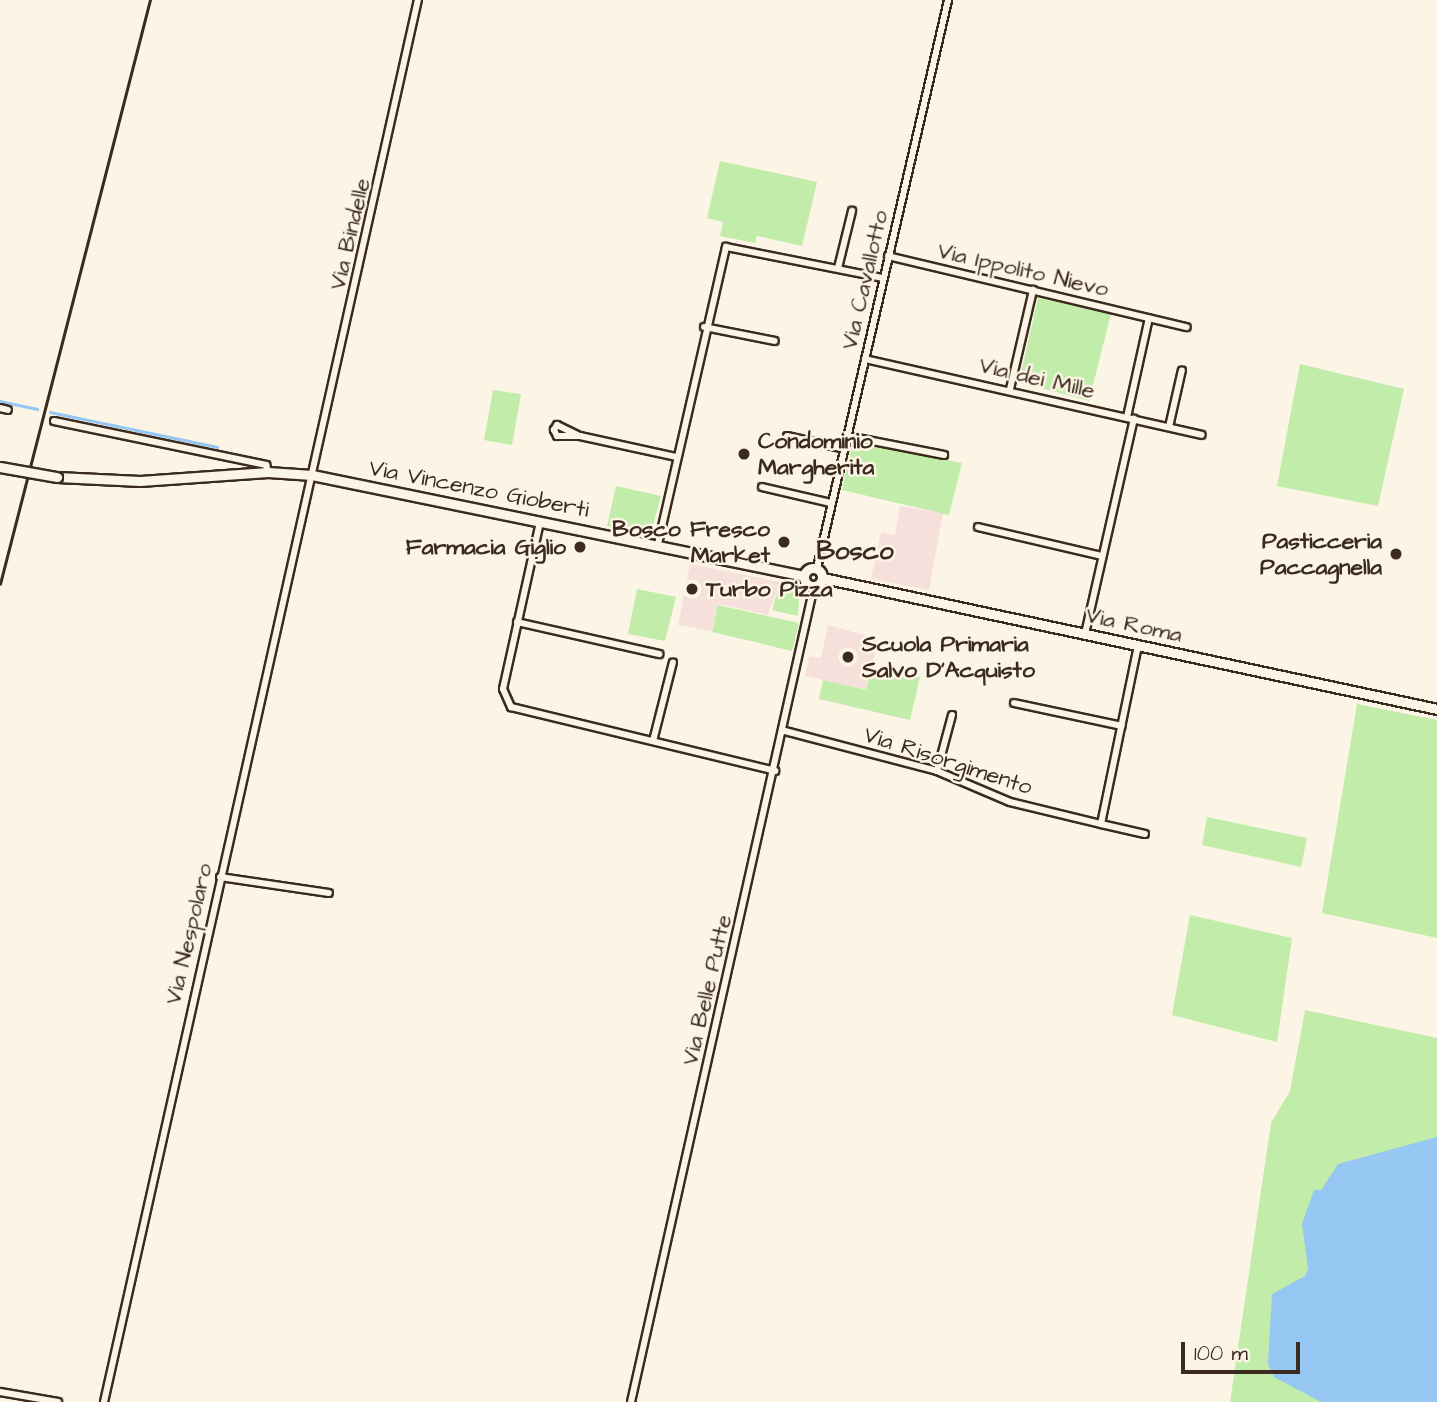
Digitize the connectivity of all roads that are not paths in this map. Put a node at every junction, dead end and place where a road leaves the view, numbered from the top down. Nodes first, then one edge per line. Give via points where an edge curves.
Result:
1 (418, 0) edge
2 (948, 0) edge
3 (852, 211) dead end
4 (888, 256) junction
5 (838, 268) junction
6 (883, 278) junction
7 (1032, 290) junction
8 (1149, 318) junction
9 (704, 327) junction
10 (1187, 327) dead end
11 (775, 341) dead end
12 (865, 359) junction
13 (1182, 370) dead end
14 (1010, 389) junction
15 (0, 408) edge
16 (8, 410) dead end
17 (1131, 418) junction
18 (54, 421) dead end
19 (1169, 426) junction
20 (1202, 435) dead end
21 (579, 436) dead end
22 (787, 436) dead end
23 (847, 436) junction
24 (845, 449) junction
25 (944, 456) dead end
26 (676, 457) junction
27 (0, 467) edge
28 (268, 472) junction
29 (312, 475) junction
30 (762, 487) dead end
31 (831, 503) junction
32 (540, 522) junction
33 (978, 527) dead end
34 (658, 544) junction
35 (1102, 556) junction
36 (817, 568) junction
37 (804, 576) junction
38 (822, 578) junction
39 (814, 586) junction
40 (517, 622) junction
41 (1085, 634) junction
42 (1138, 646) junction
43 (659, 654) dead end
44 (673, 662) dead end
45 (1014, 703) dead end
46 (1437, 709) edge
47 (952, 715) dead end
48 (1122, 726) junction
49 (785, 731) junction
50 (653, 741) junction
51 (775, 771) junction
52 (937, 771) junction
53 (1101, 824) junction
54 (1145, 834) dead end
55 (220, 877) junction
56 (330, 893) dead end
57 (0, 1392) edge
58 (58, 1402) edge
59 (104, 1402) edge
60 (631, 1402) edge

1 - 29 street, Via Bindelle
2 - 4 street, Via Cavallotto
3 - 5 street
4 - 6 street, Via Cavallotto
4 - 7 street, Via Ippolito Nievo
5 - 6 street
5 - 9 street via 726,247
6 - 12 street, Via Cavallotto
7 - 8 street, Via Ippolito Nievo
7 - 14 street
8 - 10 street, Via Ippolito Nievo
8 - 17 street
9 - 11 street
9 - 26 street
12 - 14 street, Via dei Mille
12 - 23 street, Via Cavallotto
13 - 19 street
14 - 17 street, Via dei Mille
15 - 16 street
17 - 19 street, Via dei Mille
17 - 35 street
18 - 28 street, Via Vincenzo Gioberti via 266,465
19 - 20 street, Via dei Mille
21 - 26 street
22 - 24 street
23 - 24 street, Via Cavallotto
23 - 25 street
24 - 31 street, Via Cavallotto
26 - 34 street
27 - 28 street, Via Vincenzo Gioberti, bridge via 57,477 140,481
28 - 29 street, Via Vincenzo Gioberti
29 - 32 street, Via Vincenzo Gioberti
29 - 55 street, Via Nespolaro
30 - 31 street
31 - 36 street, Via Cavallotto
32 - 34 street, Via Vincenzo Gioberti
32 - 40 street
33 - 35 street
34 - 37 street, Via Vincenzo Gioberti
35 - 41 street
36 - 37 street via 808,569
36 - 38 street
37 - 39 street
38 - 39 street
38 - 41 street, Via Roma
39 - 49 street, Via Belle Putte
40 - 43 street
40 - 50 street via 503,689 511,706
41 - 42 street, Via Roma
42 - 46 street, Via Roma
42 - 48 street
44 - 50 street
45 - 48 street
47 - 52 street
48 - 53 street
49 - 51 street, Via Belle Putte
49 - 52 street, Via Risorgimento
50 - 51 street
51 - 60 street, Via Belle Putte
52 - 53 street, Via Risorgimento via 1010,802
53 - 54 street, Via Risorgimento
55 - 56 street
55 - 59 street, Via Nespolaro
57 - 58 street

